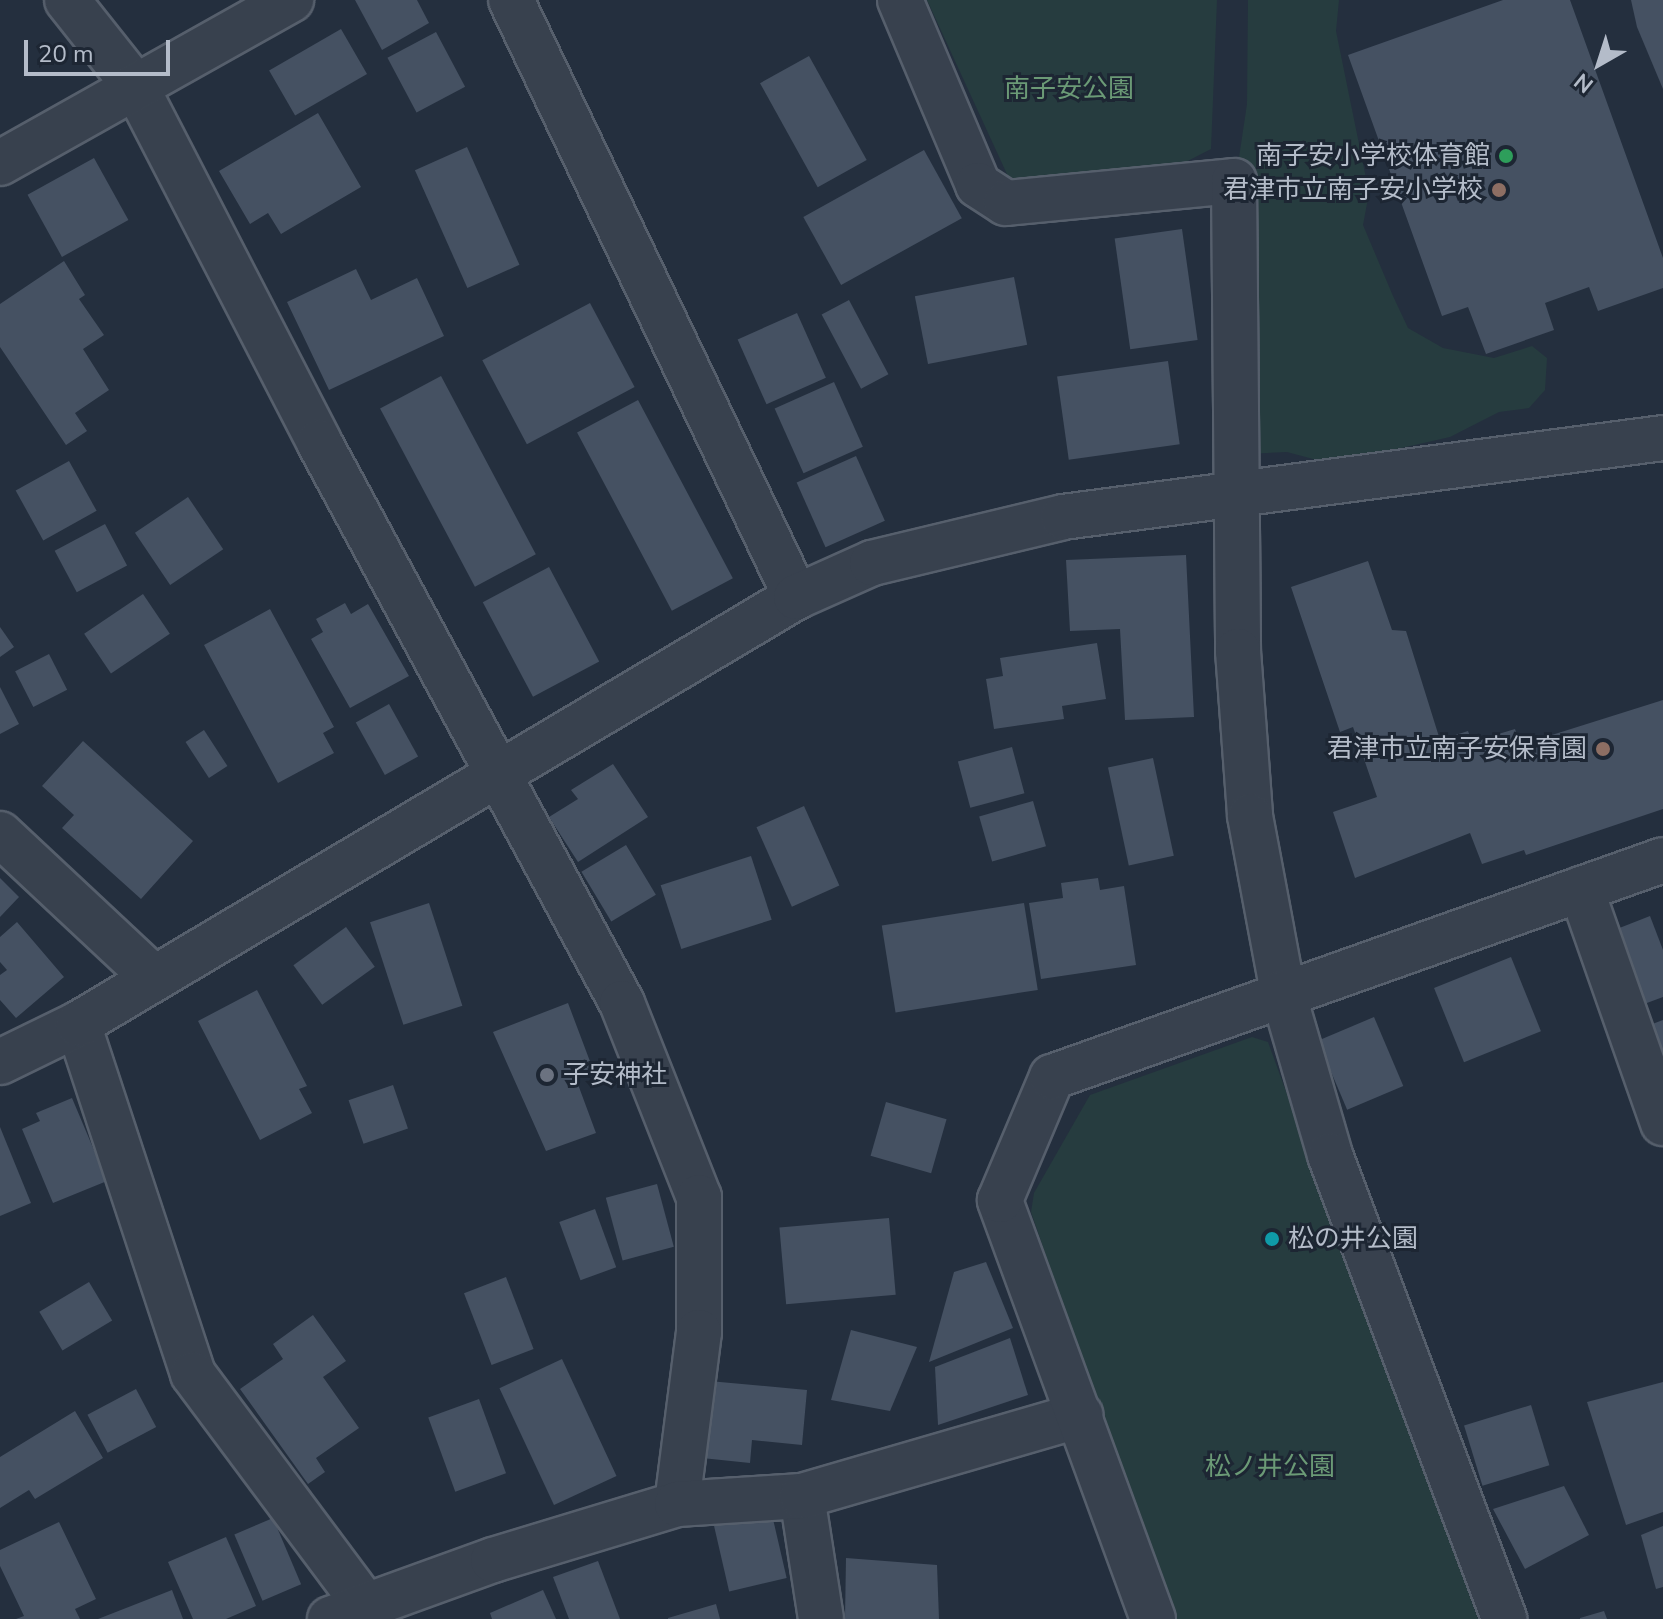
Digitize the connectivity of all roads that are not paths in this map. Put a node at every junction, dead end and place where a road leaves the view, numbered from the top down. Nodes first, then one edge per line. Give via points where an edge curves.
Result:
1 (67, 0) edge
2 (291, 0) edge
3 (511, 0) edge
4 (900, 0) edge
5 (136, 87) junction
6 (0, 163) edge
7 (1663, 438) edge
8 (1237, 496) junction
9 (796, 597) junction
10 (497, 772) junction
11 (0, 834) edge
12 (1663, 860) edge
13 (1581, 889) junction
14 (154, 978) junction
15 (1283, 993) junction
16 (78, 1024) junction
17 (0, 1062) edge
18 (1663, 1123) edge
19 (1080, 1415) junction
20 (802, 1496) junction
21 (677, 1504) junction
22 (348, 1612) edge
23 (821, 1619) edge
24 (1153, 1619) edge
25 (1504, 1619) edge

1 - 5 street
2 - 5 street
3 - 9 street
4 - 8 street via 978,185 1006,203 1234,181
5 - 6 street
5 - 10 street
7 - 8 street
8 - 9 street via 1063,517 971,537 872,563
8 - 15 street via 1238,651 1250,816
9 - 10 street
10 - 14 street
10 - 21 street via 622,1003 699,1197 699,1332
11 - 14 street
12 - 13 street
13 - 15 street
13 - 18 street
14 - 16 street
15 - 19 street via 1052,1077 1000,1200
15 - 25 street via 1330,1155
16 - 17 street
16 - 22 street via 193,1374
19 - 20 street
19 - 24 street
20 - 21 street
20 - 23 street
21 - 22 street

